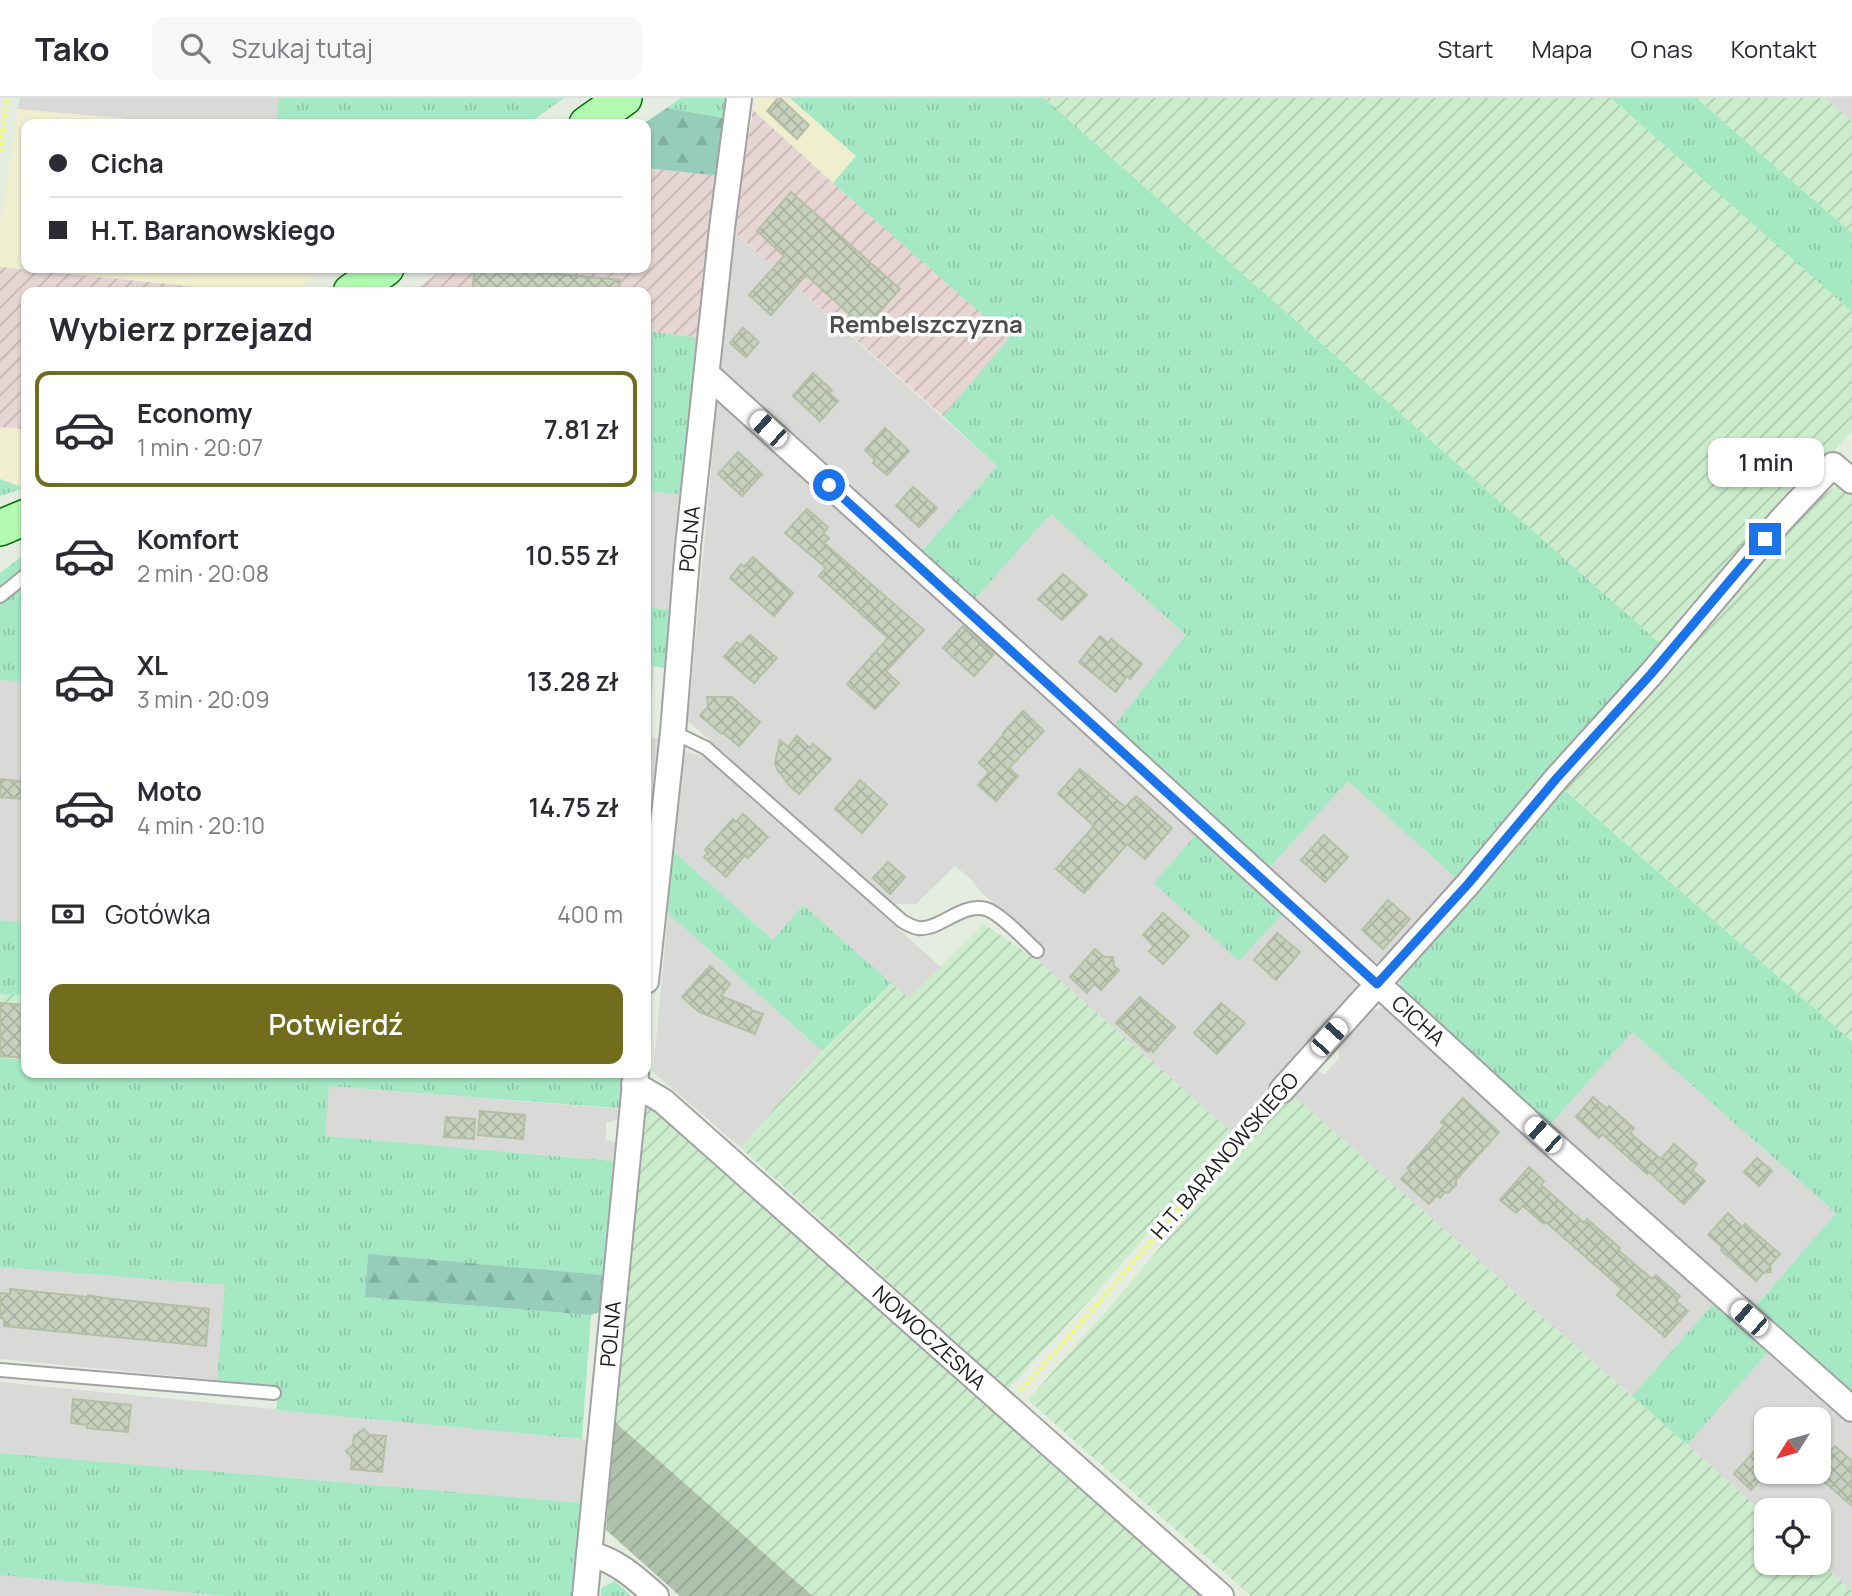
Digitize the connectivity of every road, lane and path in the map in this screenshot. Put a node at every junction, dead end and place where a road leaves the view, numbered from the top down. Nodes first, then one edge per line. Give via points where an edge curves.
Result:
1 (8, 98) edge
2 (624, 98) edge
3 (738, 98) edge
4 (594, 119) edge
5 (0, 152) edge
6 (379, 273) edge
7 (358, 287) edge
8 (707, 374) junction
9 (1852, 481) edge
10 (21, 519) edge
11 (0, 528) edge
12 (21, 579) edge
13 (0, 596) edge
14 (673, 732) junction
15 (651, 935) edge
16 (1037, 951) dead end
17 (1377, 984) junction
18 (635, 1079) edge
19 (1282, 1090) joint
20 (0, 1370) edge
21 (274, 1393) dead end
22 (1006, 1406) junction
23 (1852, 1409) edge
24 (589, 1554) junction
25 (584, 1596) edge
26 (656, 1596) edge
27 (1222, 1596) edge

1 - 5 path
2 - 4 main road
3 - 8 street, POLNA
6 - 7 main road
8 - 14 street, POLNA
8 - 17 street, CICHA
9 - 17 street, H.T. BARANOWSKIEGO via 1833,465
10 - 11 main road
12 - 13 lane
14 - 15 street, POLNA
14 - 16 lane via 706,748 902,921 916,928 928,927 957,913 982,908
17 - 19 street, H.T. BARANOWSKIEGO
17 - 23 street, CICHA
18 - 22 street, NOWOCZESNA
18 - 24 street, POLNA
19 - 22 path, H.T. BARANOWSKIEGO
20 - 21 lane
22 - 27 street, NOWOCZESNA
24 - 25 street, POLNA
24 - 26 street via 611,1561

